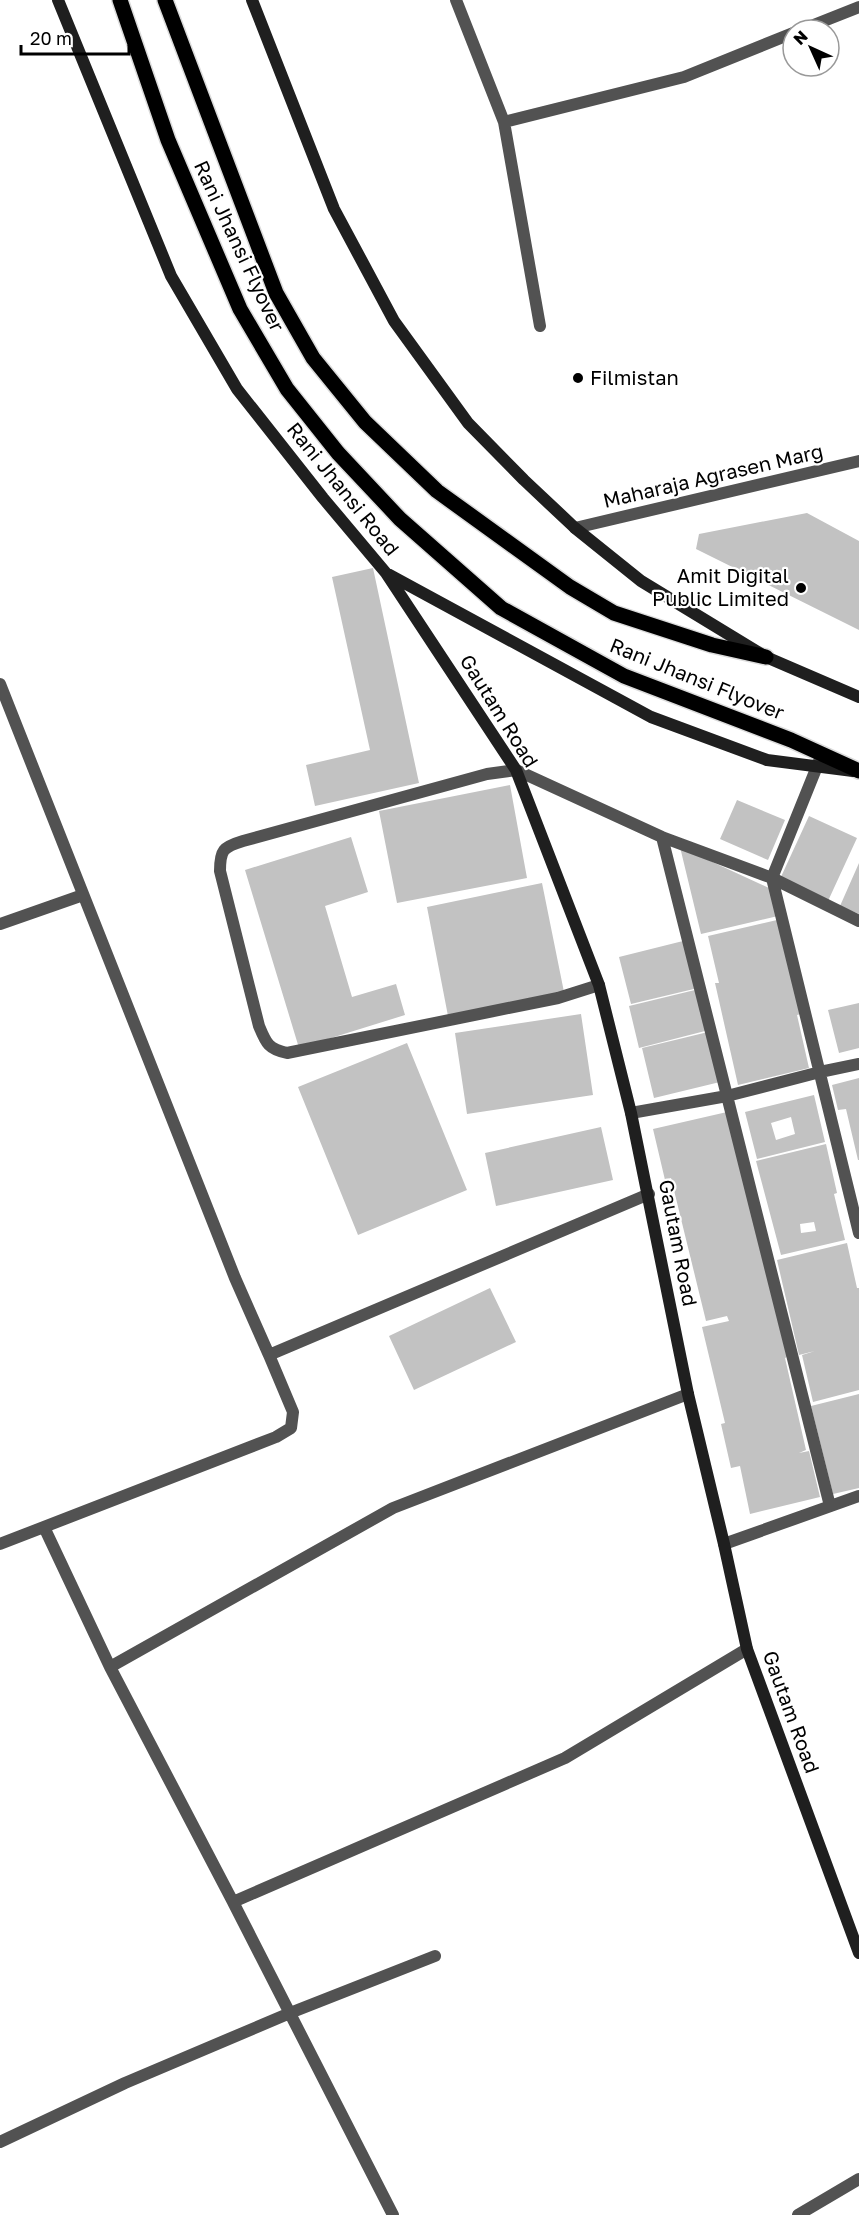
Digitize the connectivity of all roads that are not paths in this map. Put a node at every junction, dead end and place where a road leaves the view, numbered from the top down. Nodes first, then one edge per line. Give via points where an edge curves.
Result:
1 (58, 0) edge
2 (120, 0) edge
3 (165, 0) edge
4 (252, 0) edge
5 (456, 0) edge
6 (859, 7) edge
7 (831, 18) edge
8 (781, 38) edge
9 (504, 122) junction
10 (540, 326) dead end
11 (859, 461) edge
12 (575, 528) junction
13 (386, 573) junction
14 (766, 657) junction
15 (0, 684) edge
16 (859, 698) edge
17 (819, 761) junction
18 (516, 770) junction
19 (859, 771) edge
20 (662, 837) junction
21 (772, 878) junction
22 (83, 895) junction
23 (859, 921) edge
24 (0, 924) edge
25 (599, 985) junction
26 (859, 1064) edge
27 (820, 1072) junction
28 (727, 1096) junction
29 (631, 1113) junction
30 (649, 1194) junction
31 (859, 1233) edge
32 (269, 1355) junction
33 (688, 1394) junction
34 (859, 1496) edge
35 (830, 1506) junction
36 (44, 1527) junction
37 (0, 1544) edge
38 (724, 1544) junction
39 (747, 1649) junction
40 (110, 1667) junction
41 (233, 1902) junction
42 (859, 1953) edge
43 (435, 1956) dead end
44 (290, 2013) junction
45 (0, 2142) edge
46 (859, 2179) edge
47 (393, 2215) edge
48 (798, 2215) edge

1 - 13 main road, Rani Jhansi Road via 171,276 237,389
2 - 17 main road, Rani Jhansi Flyover via 168,140 240,309 287,389 338,453 399,519 501,608 624,676 791,740
3 - 14 main road, Rani Jhansi Flyover via 276,293 313,358 358,413 437,491 570,587 614,613 712,645
4 - 12 main road via 334,209 394,321 468,423
5 - 9 street
6 - 7 street
8 - 9 street via 684,77
9 - 10 street
11 - 12 street, Maharaja Agrasen Marg
12 - 14 main road via 641,581
13 - 17 main road, Rani Jhansi Road via 651,717 767,760
13 - 18 main road, Gautam Road
14 - 16 main road
15 - 22 street
17 - 19 main road, Rani Jhansi Flyover
17 - 21 street
18 - 20 street
18 - 25 main road, Gautam Road
18 - 25 street via 487,774 228,846 220,856 220,871 259,1026 273,1050 287,1053 558,998
20 - 21 street
20 - 28 street
21 - 23 street
21 - 27 street
22 - 24 street
22 - 32 street
25 - 29 main road, Gautam Road
26 - 27 street
27 - 28 street
27 - 31 street
28 - 29 street
28 - 35 street
29 - 30 main road, Gautam Road
30 - 32 street
30 - 33 main road, Gautam Road
32 - 36 street via 293,1412 291,1428
33 - 38 main road, Gautam Road
33 - 40 street via 393,1508
34 - 35 street
35 - 38 street
36 - 37 street
36 - 40 street
38 - 39 main road, Gautam Road
39 - 41 street via 565,1758
39 - 42 main road, Gautam Road
40 - 41 street
41 - 44 street
43 - 44 street
44 - 45 street via 124,2083
44 - 47 street
46 - 48 street

